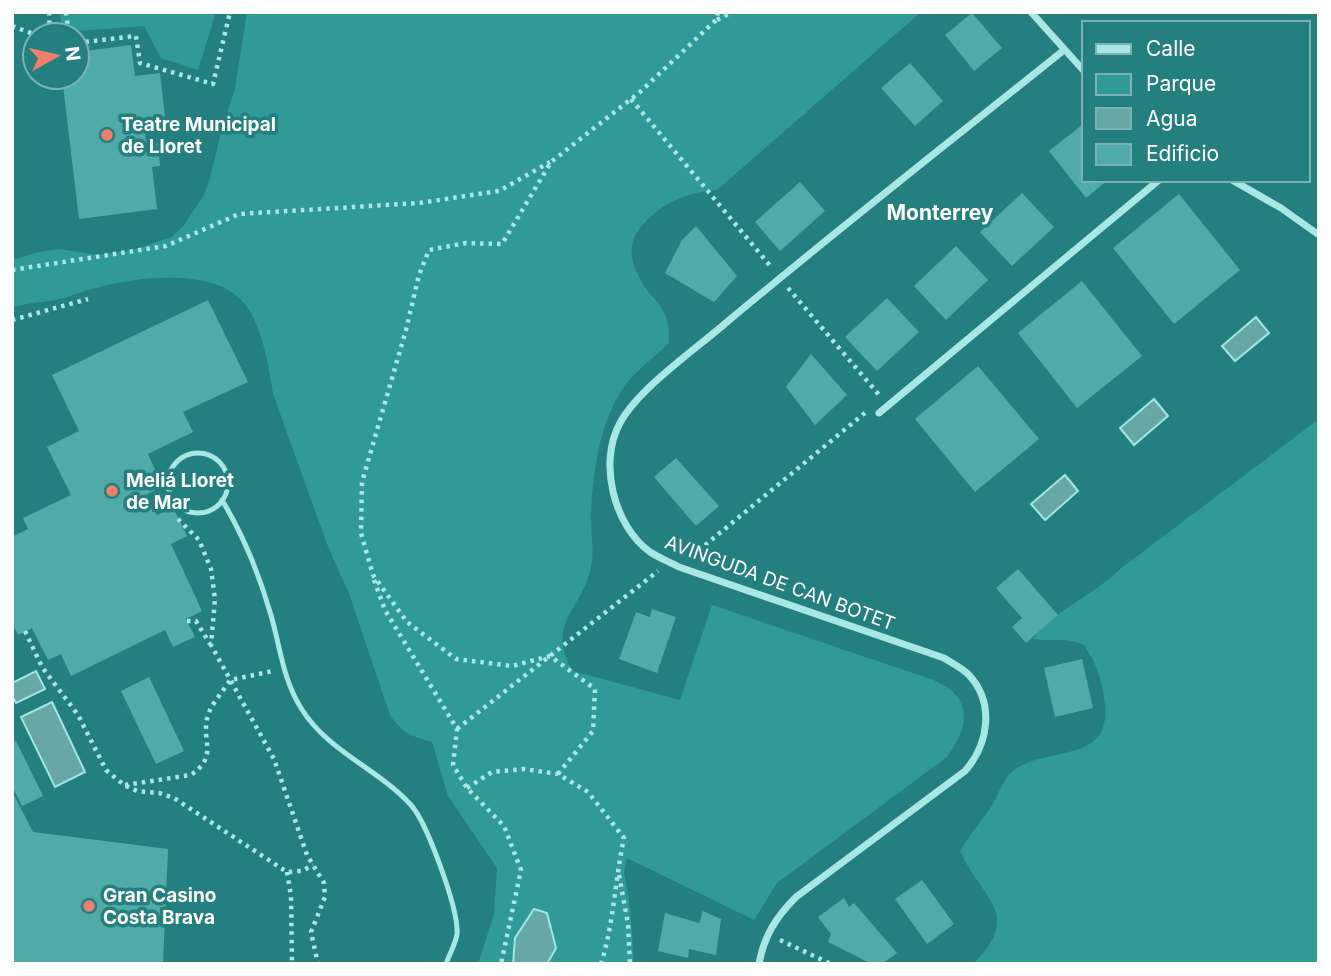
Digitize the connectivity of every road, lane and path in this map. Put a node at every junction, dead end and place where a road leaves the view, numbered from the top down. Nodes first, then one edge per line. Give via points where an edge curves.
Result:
1 (230, 12) edge
2 (718, 12) edge
3 (732, 12) edge
4 (1031, 12) edge
5 (716, 20) junction
6 (91, 41) edge
7 (1064, 50) junction
8 (1082, 69) edge
9 (631, 99) junction
10 (551, 162) junction
11 (1158, 182) edge
12 (1236, 182) edge
13 (1319, 236) edge
14 (12, 270) edge
15 (780, 278) junction
16 (88, 299) dead end
17 (12, 320) edge
18 (883, 398) dead end
19 (872, 407) dead end
20 (879, 413) dead end
21 (222, 500) junction
22 (178, 519) dead end
23 (670, 562) junction
24 (679, 567) junction
25 (373, 575) junction
26 (187, 621) dead end
27 (25, 631) dead end
28 (211, 645) junction
29 (550, 656) junction
30 (284, 668) junction
31 (230, 680) junction
32 (457, 729) junction
33 (558, 774) junction
34 (124, 785) junction
35 (467, 788) junction
36 (313, 865) junction
37 (618, 867) junction
38 (287, 872) junction
39 (767, 934) junction
40 (292, 964) edge
41 (318, 964) edge
42 (446, 964) edge
43 (501, 964) edge
44 (601, 964) edge
45 (630, 964) edge
46 (759, 964) edge
47 (831, 964) edge

1 - 6 path via 213,83 140,63 136,36
2 - 5 path
3 - 5 path
4 - 7 street
5 - 9 path
7 - 8 street
7 - 15 street, AVINGUDA DE CAN BOTET
9 - 10 path
9 - 15 path
10 - 14 path via 499,191 419,203 239,214 166,246
10 - 25 path via 502,244 466,243 429,250 362,482 360,533
11 - 20 street
12 - 13 street
15 - 18 path
15 - 23 street, AVINGUDA DE CAN BOTET via 638,398 619,425 609,461 614,496 629,530 650,552
16 - 17 path
19 - 24 path
21 - 21 lane via 227,481 219,463 191,454 174,464 169,492 180,508 198,513
21 - 30 lane via 266,599
22 - 28 path via 199,540 211,569 215,599
23 - 24 street, AVINGUDA DE CAN BOTET
23 - 29 path
24 - 39 street, AVINGUDA DE CAN BOTET via 944,659 967,672 983,698 986,730 975,760 965,771 796,897
25 - 29 path via 407,622 456,659 512,666
25 - 32 path via 385,610
26 - 28 path via 196,621
27 - 34 path via 106,770
28 - 31 path
29 - 32 path
29 - 33 path via 596,689 593,731
30 - 31 path
30 - 42 lane via 299,706 317,731 413,807 444,873 457,934
31 - 34 path via 207,716 208,750 200,768 191,775
31 - 36 path via 274,759
32 - 35 path via 453,765
33 - 35 path via 524,769 492,772
33 - 37 path via 588,792 624,838
34 - 38 path via 174,798
35 - 43 path via 504,826 521,870
36 - 38 path
36 - 41 path via 325,890 311,932
37 - 44 path via 610,933
37 - 45 path
38 - 40 path
39 - 46 street, AVINGUDA DE CAN BOTET
39 - 47 path

